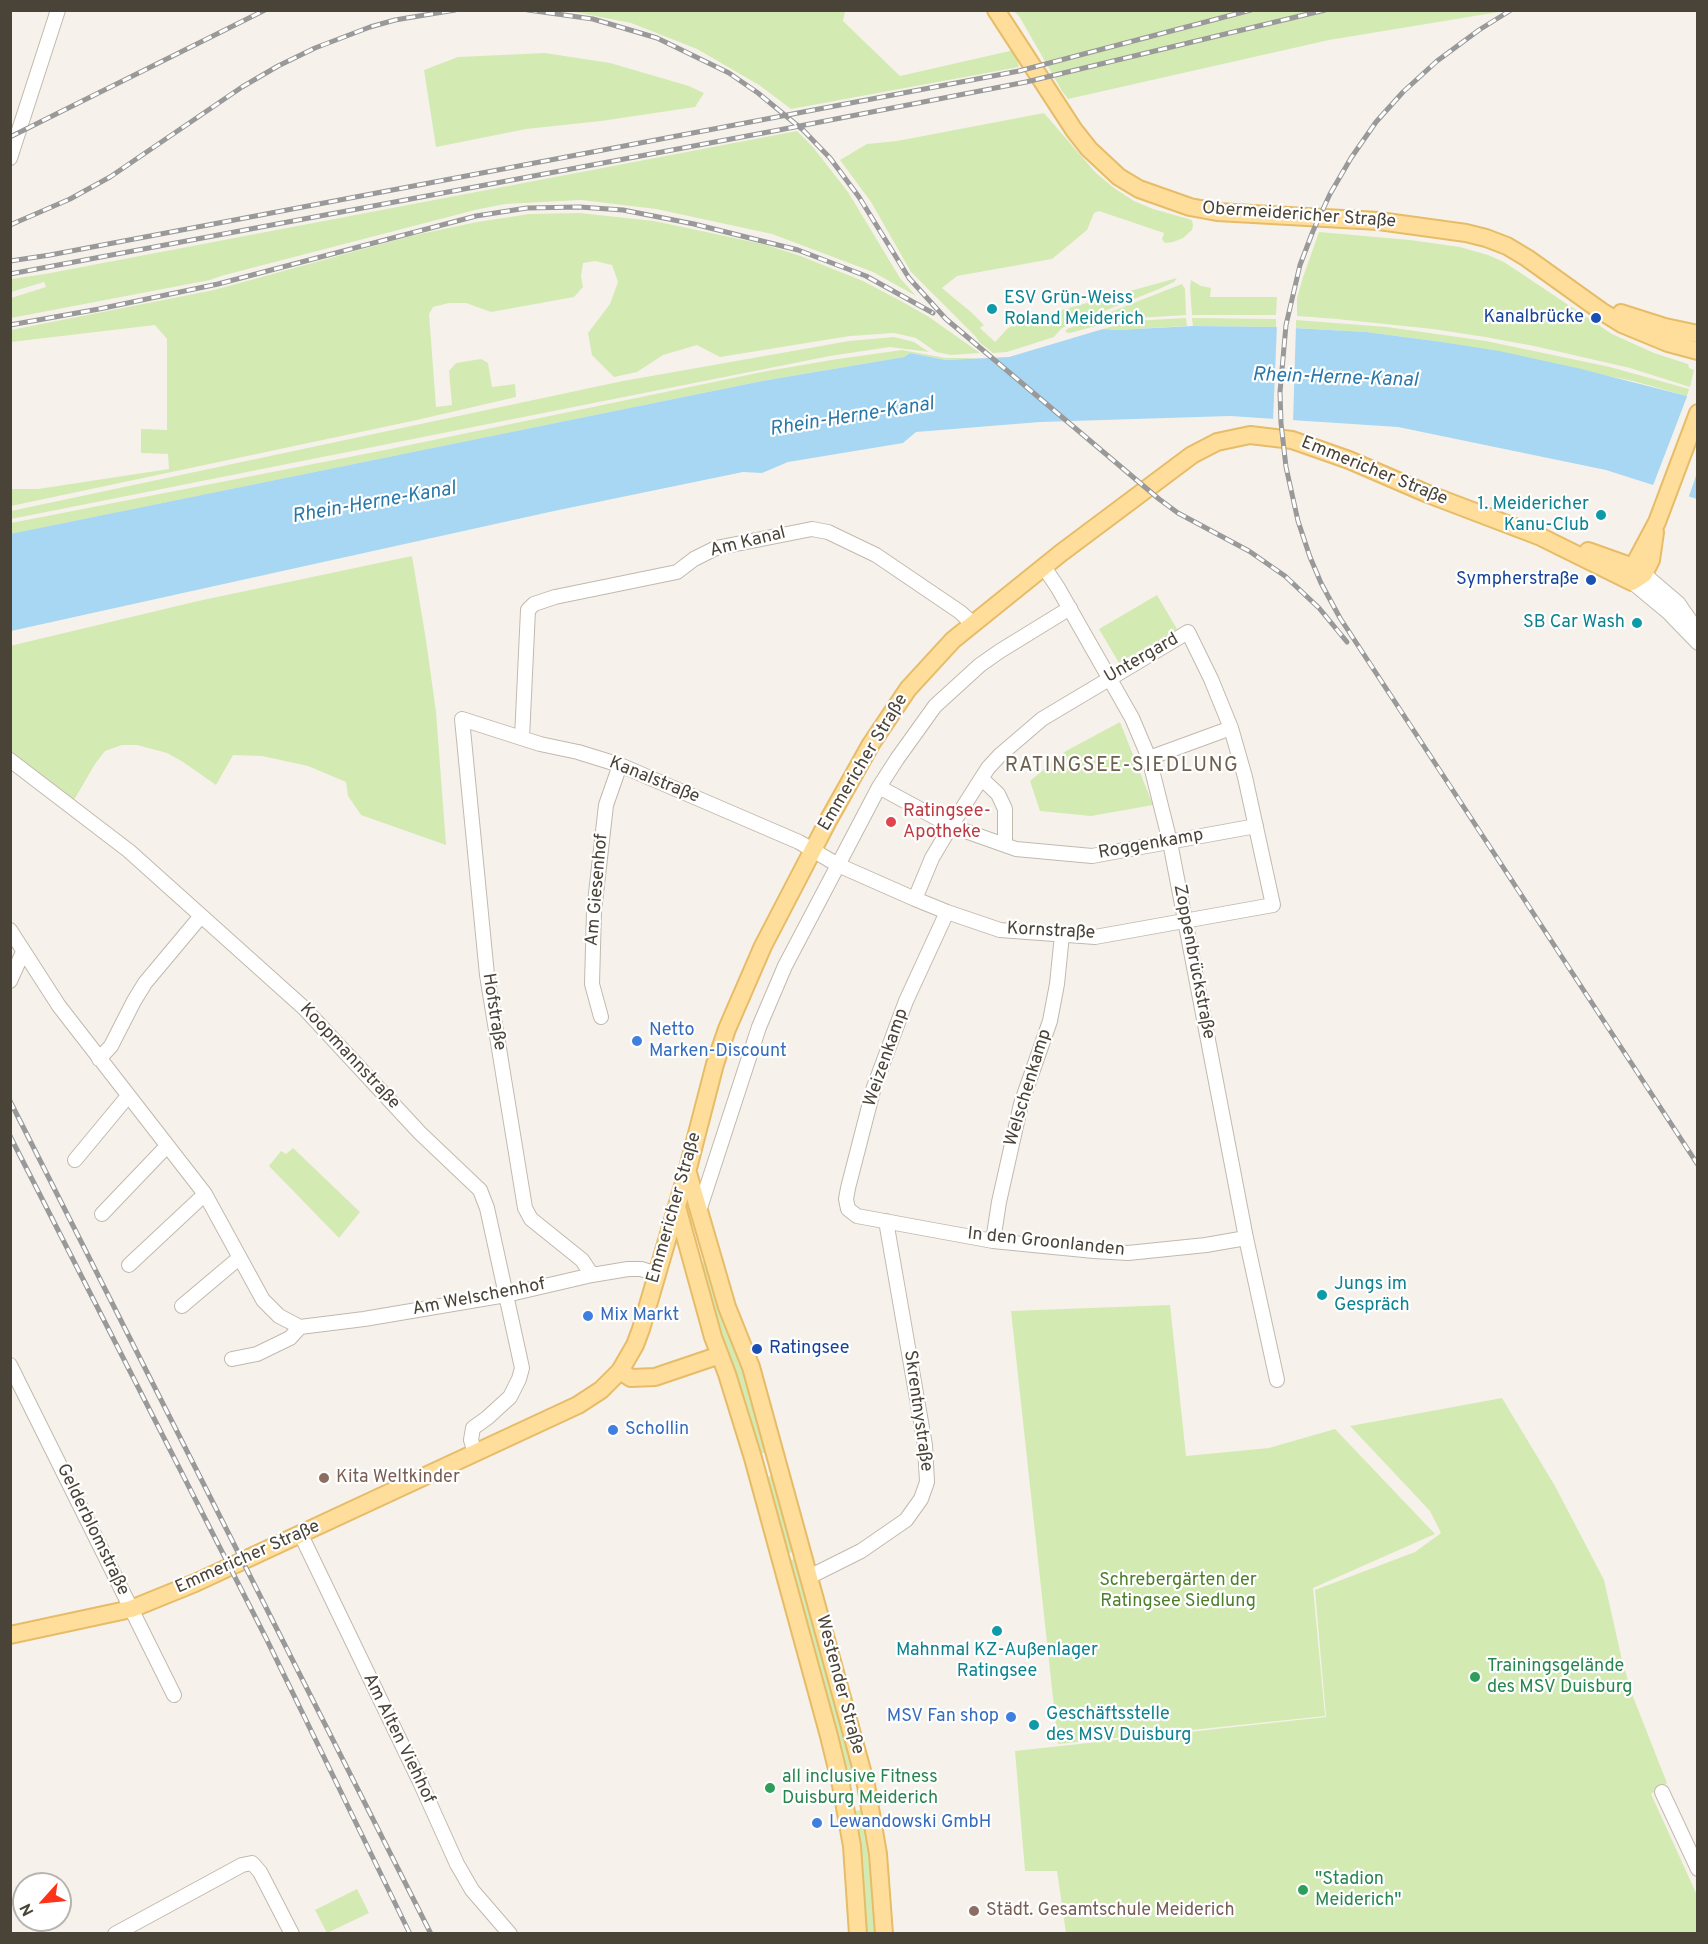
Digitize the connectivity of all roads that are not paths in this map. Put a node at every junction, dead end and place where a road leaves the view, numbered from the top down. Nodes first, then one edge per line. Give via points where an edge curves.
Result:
1 (58, 10) edge
2 (996, 10) edge
3 (10, 158) edge
4 (1571, 288) junction
5 (1698, 334) edge
6 (1698, 351) edge
7 (1698, 413) edge
8 (1044, 567) junction
9 (1636, 574) junction
10 (1070, 608) junction
11 (972, 623) junction
12 (1698, 632) edge
13 (1698, 643) edge
14 (1109, 678) junction
15 (462, 719) joint
16 (1231, 728) junction
17 (522, 738) junction
18 (1149, 758) junction
19 (10, 760) edge
20 (620, 765) junction
21 (982, 778) junction
22 (879, 787) junction
23 (951, 826) junction
24 (1256, 826) junction
25 (1170, 842) junction
26 (1005, 845) junction
27 (813, 850) junction
28 (838, 865) junction
29 (915, 899) junction
30 (1273, 905) joint
31 (947, 912) junction
32 (201, 916) junction
33 (1185, 921) junction
34 (10, 930) edge
35 (1062, 935) junction
36 (23, 952) junction
37 (10, 981) edge
38 (601, 1017) dead end
39 (99, 1059) junction
40 (128, 1096) junction
41 (167, 1146) junction
42 (75, 1160) dead end
43 (692, 1182) junction
44 (205, 1194) junction
45 (677, 1207) junction
46 (848, 1209) joint
47 (699, 1211) junction
48 (102, 1214) dead end
49 (886, 1221) junction
50 (1246, 1238) junction
51 (993, 1241) junction
52 (239, 1258) junction
53 (129, 1265) dead end
54 (657, 1274) junction
55 (592, 1275) junction
56 (506, 1296) junction
57 (182, 1306) dead end
58 (300, 1327) junction
59 (720, 1355) junction
60 (232, 1359) dead end
61 (10, 1365) edge
62 (620, 1371) junction
63 (1277, 1380) dead end
64 (474, 1453) junction
65 (781, 1475) junction
66 (759, 1478) junction
67 (301, 1535) junction
68 (809, 1577) junction
69 (131, 1609) junction
70 (10, 1635) edge
71 (174, 1695) dead end
72 (842, 1785) junction
73 (866, 1785) junction
74 (1662, 1792) dead end
75 (1698, 1869) edge
76 (115, 1934) edge
77 (292, 1934) edge
78 (510, 1934) edge
79 (858, 1934) edge
80 (884, 1934) edge

1 - 3 street
2 - 4 main road, Obermeidericher Straße via 1089,149 1119,177 1139,189 1158,198 1217,212 1379,221 1466,233 1507,246
4 - 5 main road, Obermeidericher Straße via 1620,312
4 - 6 main road, Obermeidericher Straße via 1622,324
7 - 9 main road via 1657,522 1651,560
8 - 9 main road, Emmericher Straße via 1192,455 1216,442 1250,435 1279,437 1313,446 1541,537 1568,543
8 - 10 street, Zoppenbrückstraße
8 - 11 main road, Emmericher Straße
9 - 12 street via 1664,589
9 - 13 street
10 - 14 street, Zoppenbrückstraße
10 - 22 street, Emmericher Straße via 980,665 935,706
11 - 17 street, Am Kanal via 876,555 828,532 801,530 716,548 677,572 534,604 528,610
11 - 27 main road, Emmericher Straße via 908,689 871,744
14 - 16 street, Untergard via 1188,633
14 - 18 street, Zoppenbrückstraße
14 - 21 street, Untergard via 1042,719 1000,755
15 - 17 street, Kanalstraße
15 - 55 street, Hofstraße via 487,975 525,1208 531,1219 582,1260
16 - 18 street
16 - 24 street, Untergard
17 - 20 street, Kanalstraße
18 - 25 street, Zoppenbrückstraße
19 - 32 street, Koopmannstraße via 129,851
20 - 27 street, Kanalstraße
20 - 38 street, Am Giesenhof via 606,805 594,911 592,984
21 - 23 street, Untergard
21 - 26 street via 1005,808
22 - 23 street, Roggenkamp
22 - 28 street, Emmericher Straße
23 - 26 street, Roggenkamp
23 - 29 street, Untergard
24 - 25 street, Roggenkamp
24 - 30 street, Untergard
25 - 26 street, Roggenkamp via 1092,856
25 - 33 street, Zoppenbrückstraße
27 - 28 street, Kanalstraße
27 - 43 main road, Emmericher Straße via 763,946 727,1029 704,1102
28 - 29 street, Kornstraße
28 - 43 street, Emmericher Straße via 784,966
29 - 31 street, Kornstraße
30 - 33 street, Kornstraße
31 - 35 street, Kornstraße via 1000,930
31 - 46 street, Weizenkamp via 906,1000 874,1087 848,1188
32 - 39 street via 145,983 111,1046
32 - 56 street, Koopmannstraße via 304,1008 420,1133 475,1183 487,1208
33 - 35 street, Kornstraße via 1095,937
33 - 50 street, Zoppenbrückstraße
34 - 36 street
35 - 51 street, Welschenkamp via 1050,1021 1021,1104
36 - 37 street
36 - 39 street
39 - 40 street
40 - 41 street
40 - 42 street
41 - 44 street
41 - 48 street
43 - 45 main road, Emmericher Straße
43 - 47 main road, Westender Straße
44 - 52 street
44 - 53 street
45 - 47 main road via 691,1204
45 - 54 main road, Emmericher Straße
45 - 59 main road, Westender Straße
46 - 49 street, In den Groonlanden via 857,1216
47 - 65 main road, Westender Straße via 727,1307 751,1367
49 - 51 street, In den Groonlanden
49 - 68 street, Skrentnystraße via 925,1445 927,1482 906,1520 861,1551
50 - 51 street, In den Groonlanden via 1128,1253
50 - 63 street, Zoppenbrückstraße
52 - 57 street
52 - 58 street via 263,1300 279,1316
54 - 55 street, Am Welschenhof via 628,1269
54 - 62 main road, Emmericher Straße via 635,1345
55 - 56 street, Am Welschenhof
56 - 58 street, Am Welschenhof
56 - 64 street, Koopmannstraße via 522,1368 510,1397 473,1428
58 - 60 street, Am Welschenhof via 290,1338 257,1354
59 - 62 main road via 655,1377 631,1378
59 - 66 main road, Westender Straße
61 - 69 street, Gelderblomstraße
62 - 64 main road, Emmericher Straße via 578,1405
64 - 67 main road, Emmericher Straße
65 - 66 main road via 768,1471
65 - 68 main road, Westender Straße
66 - 72 main road, Westender Straße
67 - 69 main road, Emmericher Straße
67 - 78 street, Am Alten Viehhof via 457,1864 472,1890
68 - 73 main road, Westender Straße
69 - 70 main road, Emmericher Straße
69 - 71 street, Gelderblomstraße
72 - 73 main road via 853,1791
72 - 79 main road, Westender Straße via 852,1846
73 - 80 main road, Westender Straße via 878,1854
74 - 75 street
76 - 77 street via 252,1863

